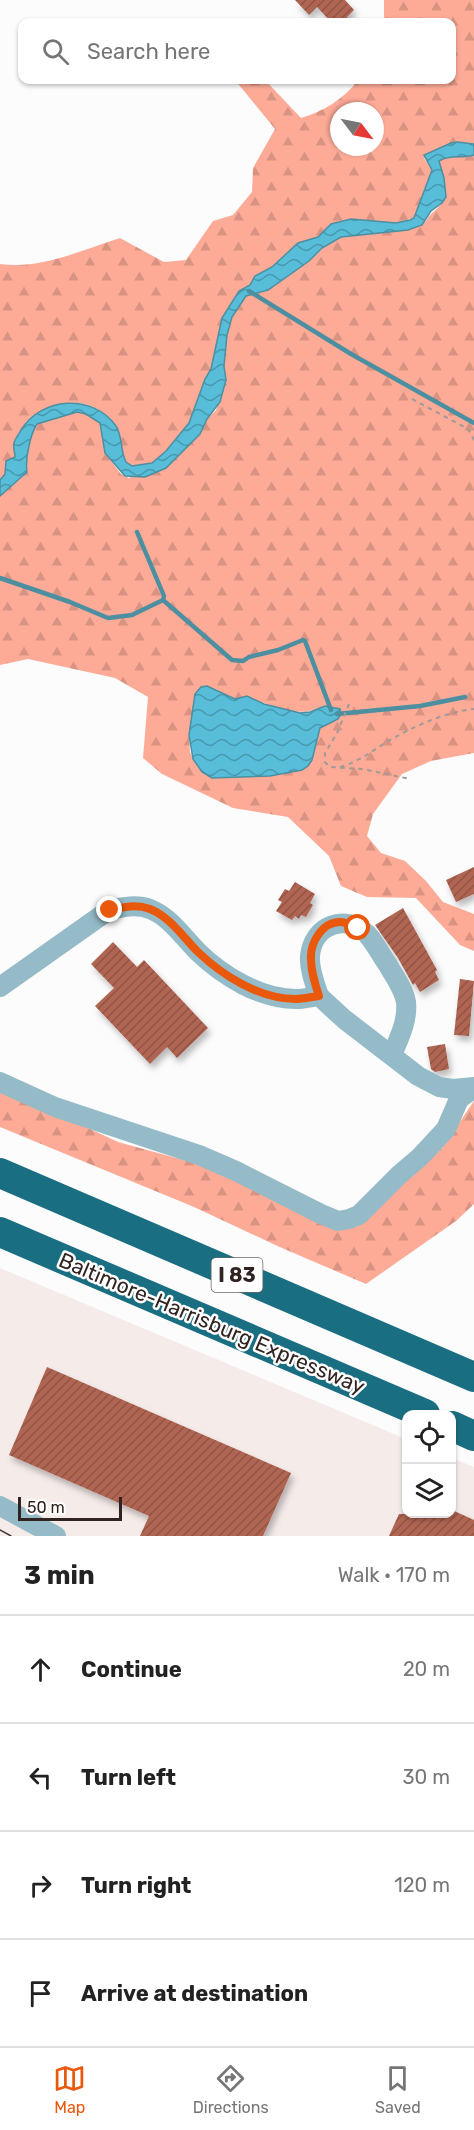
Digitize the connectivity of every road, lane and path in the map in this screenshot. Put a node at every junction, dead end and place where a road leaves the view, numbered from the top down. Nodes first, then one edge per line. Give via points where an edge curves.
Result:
1 (412, 399) dead end
2 (474, 440) edge
3 (349, 704) dead end
4 (474, 709) edge
5 (337, 768) junction
6 (410, 779) dead end
7 (0, 987) edge
8 (319, 996) junction
9 (392, 1055) junction
10 (0, 1082) edge
11 (474, 1088) edge
12 (0, 1173) edge
13 (0, 1232) edge
14 (474, 1377) edge
15 (416, 1410) edge
16 (456, 1428) edge
17 (474, 1436) edge
18 (0, 1506) edge
19 (56, 1536) edge

1 - 2 path via 468,429
3 - 5 path via 325,753 325,762
4 - 5 path via 454,711
5 - 6 path
7 - 8 street via 110,910 138,906 161,915 222,972 248,986 295,999
8 - 9 street
8 - 9 street via 310,956 316,938 340,922 358,928 375,946 406,1000 403,1030
9 - 11 street via 439,1087
10 - 11 street via 55,1107 199,1155 338,1221 359,1215 428,1150 446,1129 459,1099
12 - 14 highway, I 83
13 - 15 highway, Baltimore-Harrisburg Expressway / I 83
16 - 17 highway
18 - 19 street

